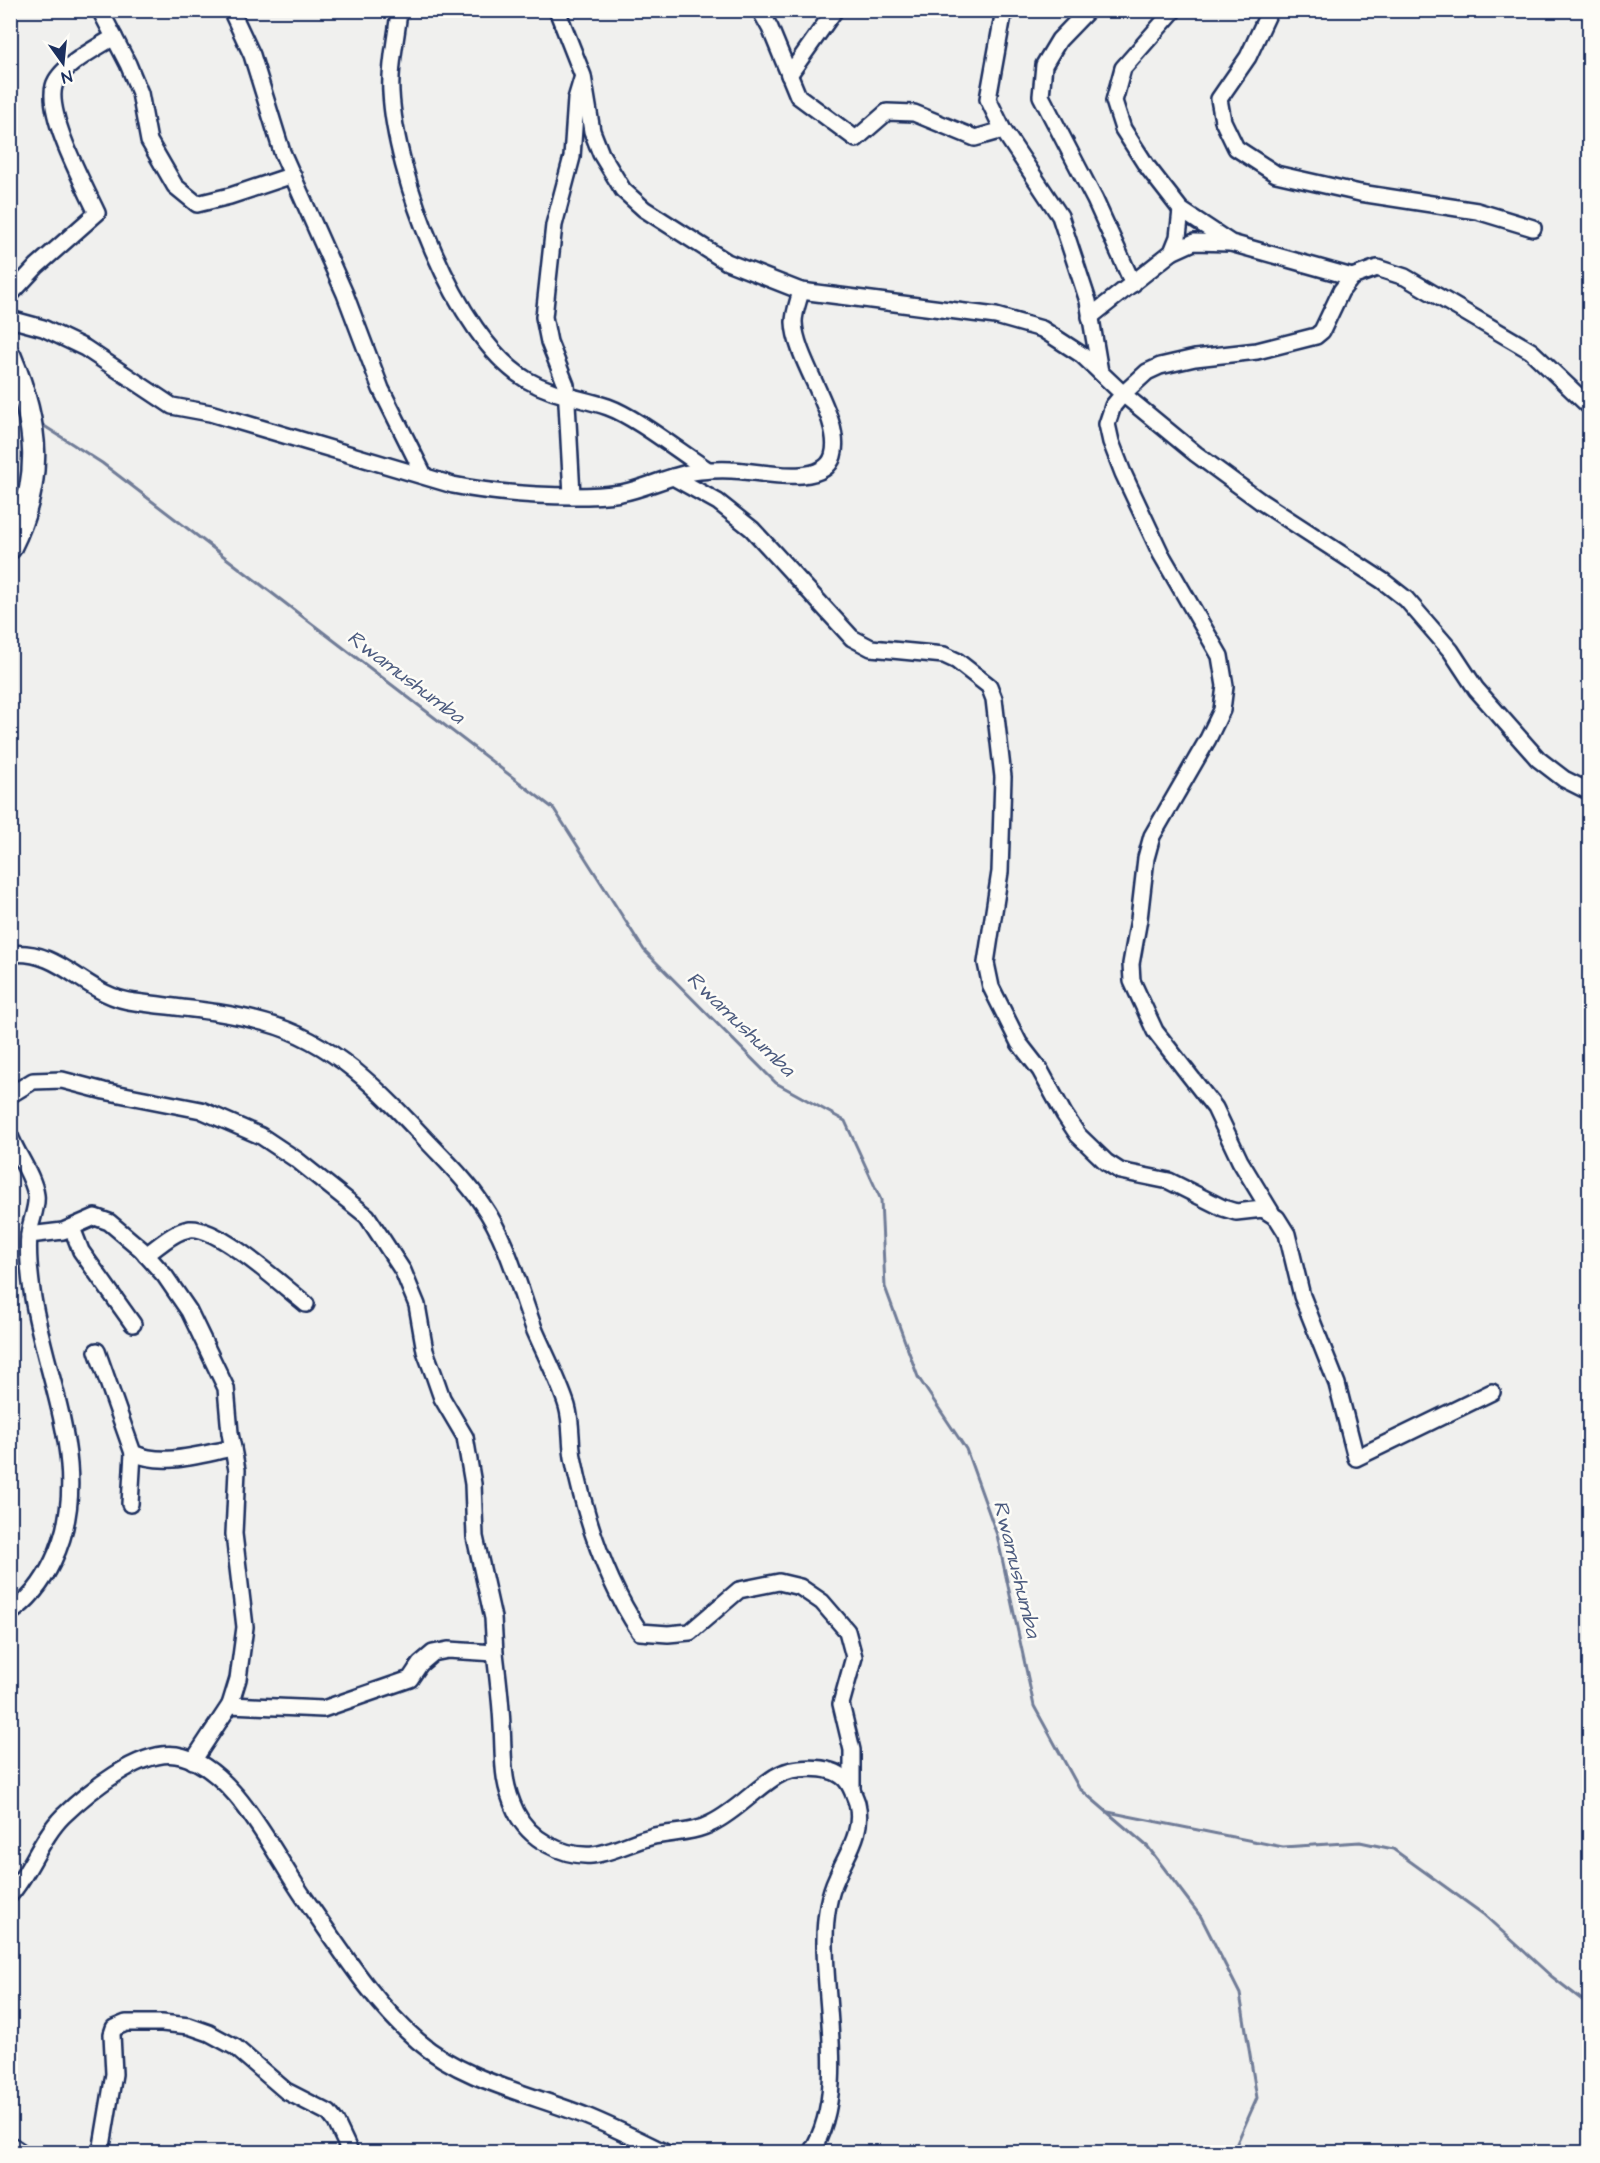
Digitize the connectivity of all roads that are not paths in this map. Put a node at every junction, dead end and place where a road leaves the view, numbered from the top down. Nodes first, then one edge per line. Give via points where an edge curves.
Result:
1 (100, 10) edge
2 (231, 10) edge
3 (399, 10) edge
4 (557, 10) edge
5 (760, 10) edge
6 (835, 10) edge
7 (1004, 10) edge
8 (1088, 10) edge
9 (1174, 10) edge
10 (1270, 10) edge
11 (114, 37) junction
12 (789, 75) junction
13 (583, 76) junction
14 (1003, 130) junction
15 (293, 175) junction
16 (1181, 210) junction
17 (1533, 228) dead end
18 (1231, 243) junction
19 (1172, 252) junction
20 (1352, 277) junction
21 (1132, 284) junction
22 (801, 291) junction
23 (10, 295) edge
24 (1090, 317) junction
25 (10, 319) edge
26 (10, 357) edge
27 (1100, 372) junction
28 (1123, 394) junction
29 (566, 398) junction
30 (1590, 407) edge
31 (708, 470) junction
32 (424, 475) junction
33 (673, 477) junction
34 (572, 495) junction
35 (10, 548) edge
36 (1590, 792) edge
37 (10, 954) edge
38 (10, 1095) edge
39 (10, 1136) edge
40 (1271, 1212) junction
41 (72, 1228) junction
42 (29, 1235) junction
43 (146, 1255) junction
44 (306, 1304) dead end
45 (133, 1324) dead end
46 (97, 1351) dead end
47 (1492, 1392) dead end
48 (233, 1448) junction
49 (133, 1454) junction
50 (130, 1504) dead end
51 (10, 1613) edge
52 (495, 1653) junction
53 (230, 1705) junction
54 (193, 1761) junction
55 (852, 1789) junction
56 (10, 1894) edge
57 (10, 2146) edge
58 (20, 2152) edge
59 (101, 2152) edge
60 (350, 2152) edge
61 (664, 2152) edge
62 (811, 2152) edge

1 - 11 street
2 - 15 street via 252,55
3 - 29 street via 391,90 394,121 413,195 434,254 455,297 501,360 527,380
4 - 13 street
5 - 12 street
6 - 12 street
7 - 14 street via 988,99
8 - 21 street via 1059,40 1044,65 1041,96 1095,200
9 - 16 street via 1123,68 1114,101 1123,129
10 - 17 street via 1248,57 1219,99 1222,121 1236,148 1286,177 1477,212
11 - 15 street via 140,93 149,141 175,186 197,204
11 - 23 street via 72,64 54,85 53,103 61,134 97,213
12 - 14 street via 798,96 856,139 887,111 914,113 975,138
13 - 22 street via 592,130 622,190 672,229 727,262
13 - 29 street via 576,99 572,157 554,225 544,317 566,385
14 - 24 street via 1060,216
15 - 32 street via 381,389
16 - 18 street
16 - 19 street
18 - 19 street via 1194,242
18 - 20 street
19 - 21 street
20 - 28 street via 1316,336 1257,351 1160,366 1147,372
20 - 30 street via 1377,268 1416,283 1531,351
21 - 24 street
22 - 27 street via 996,316 1042,329
22 - 31 street via 794,321 831,426 833,455 829,464 796,477
24 - 27 street
25 - 32 street via 44,328 85,348 172,406 210,413
26 - 35 highway via 30,410 35,457 33,490
27 - 28 street
28 - 36 street via 1260,501 1406,599 1451,651 1476,689 1538,759
28 - 40 street via 1113,406 1107,424 1111,442 1177,586 1220,656 1225,686 1222,710 1208,740 1152,836 1131,964 1132,981 1155,1031 1215,1108 1239,1161
29 - 31 street via 609,407
29 - 34 street
31 - 33 street
32 - 34 street via 482,491
33 - 34 street via 621,493
33 - 40 street via 718,501 752,529 852,638 871,648 944,655 989,686 1003,777 1003,820 987,975 1019,1043 1040,1070 1078,1135 1106,1162 1130,1174 1169,1180 1236,1212
37 - 55 street via 26,952 51,958 107,996 121,1001 191,1008 268,1023 306,1039 356,1070 397,1110 462,1177 500,1234 567,1405 580,1487 593,1531 624,1608 640,1632 690,1632 739,1590 779,1582 800,1587 822,1602 847,1631 854,1657 841,1704 852,1750
38 - 52 street via 33,1081 62,1080 201,1110 261,1136 367,1216 403,1271 417,1305 425,1351 442,1398 465,1437 473,1484 475,1537 493,1618
39 - 42 street via 36,1194
40 - 47 street via 1287,1234 1302,1296 1337,1384 1356,1458
41 - 42 street
41 - 43 street via 101,1217
41 - 45 street via 81,1251
42 - 51 street via 28,1265 56,1387 71,1496 60,1546 42,1583
43 - 44 street via 173,1236 198,1229 230,1245
43 - 48 street via 189,1311 222,1375
46 - 49 street
48 - 49 street via 166,1459
48 - 53 street via 237,1470 235,1553 245,1626 238,1680
49 - 50 street
52 - 53 street via 433,1653 410,1679 323,1710
52 - 55 street via 506,1788 529,1830 559,1850 592,1855 639,1840 700,1828 738,1807 776,1776 794,1770 836,1773
53 - 54 street
54 - 56 street via 173,1755 151,1757 123,1770 81,1799 61,1818
54 - 61 street via 212,1772 240,1800 301,1894 372,1991 419,2042 472,2074 589,2117
55 - 62 street via 858,1806 858,1826 837,1876 825,1927 831,2086 818,2142
57 - 58 main road
59 - 60 street via 114,2074 112,2034 118,2025 126,2023 189,2026 235,2047 286,2091 329,2113

